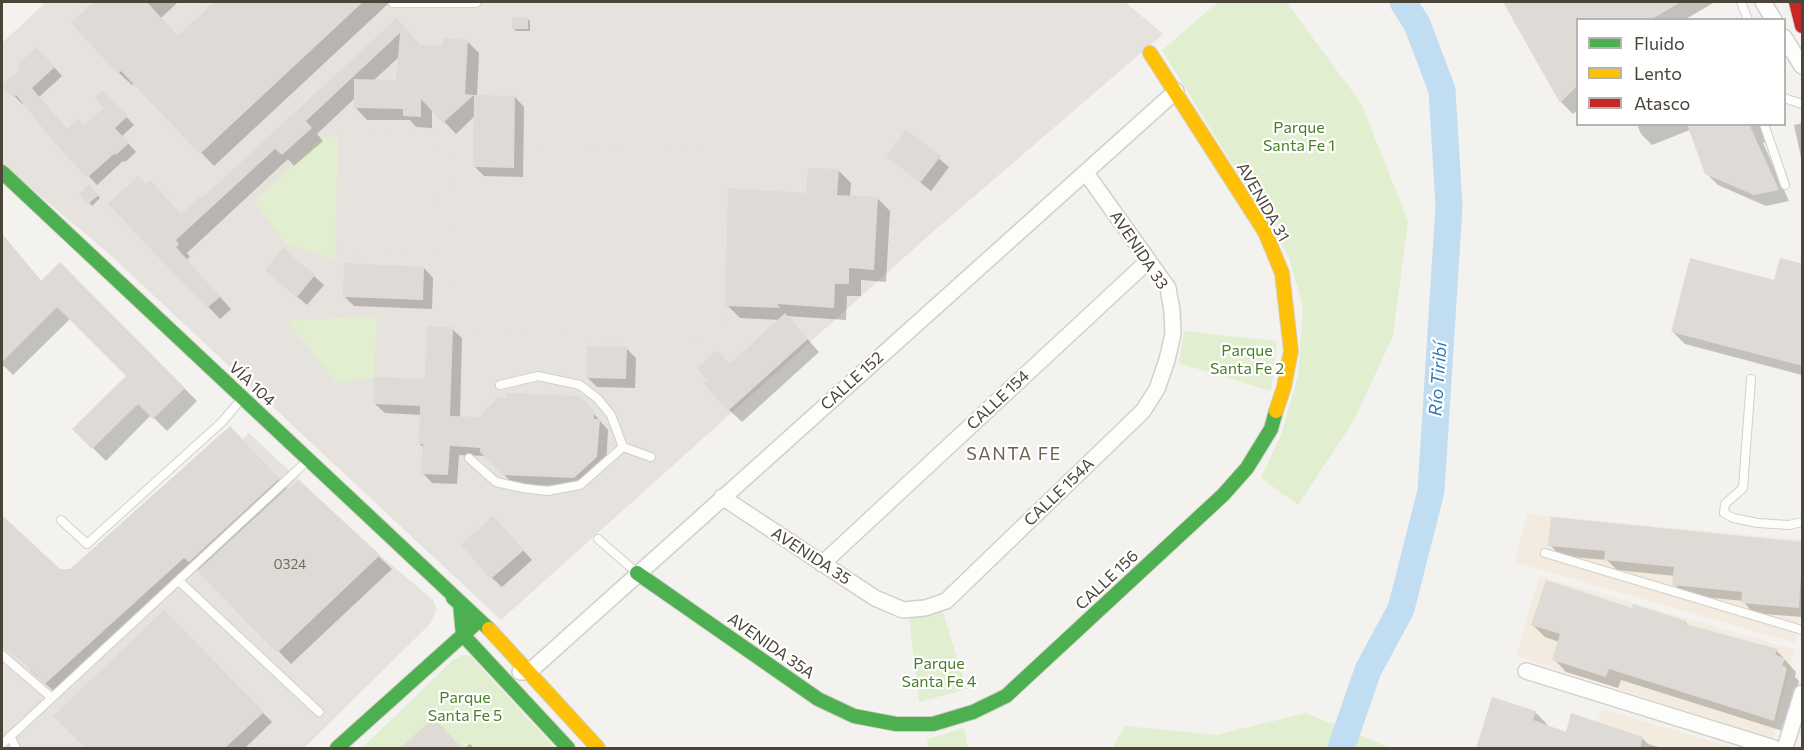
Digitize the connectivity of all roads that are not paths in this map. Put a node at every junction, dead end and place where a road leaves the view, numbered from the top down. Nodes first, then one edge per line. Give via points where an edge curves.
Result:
1 (1741, 2) edge
2 (1763, 2) edge
3 (1796, 2) edge
4 (393, 3) dead end
5 (476, 3) edge
6 (1748, 18) edge
7 (1773, 18) edge
8 (1803, 26) edge
9 (1786, 39) edge
10 (1150, 53) dead end
11 (1803, 66) edge
12 (1176, 91) junction
13 (1786, 100) edge
14 (1803, 104) edge
15 (1765, 126) edge
16 (2, 172) edge
17 (1086, 173) junction
18 (1785, 185) dead end
19 (2, 188) edge
20 (1148, 261) junction
21 (1173, 334) joint
22 (1751, 380) dead end
23 (500, 385) dead end
24 (1284, 387) joint
25 (239, 402) junction
26 (623, 447) junction
27 (651, 457) dead end
28 (469, 458) dead end
29 (306, 462) junction
30 (722, 497) junction
31 (61, 519) dead end
32 (1803, 522) edge
33 (598, 539) dead end
34 (1545, 552) dead end
35 (822, 564) junction
36 (637, 573) junction
37 (179, 581) junction
38 (460, 604) junction
39 (903, 610) joint
40 (479, 621) junction
41 (1803, 630) edge
42 (463, 635) junction
43 (2, 655) edge
44 (1526, 671) dead end
45 (529, 672) junction
46 (1803, 693) edge
47 (52, 698) junction
48 (319, 712) dead end
49 (896, 724) joint
50 (10, 736) junction
51 (2, 744) edge
52 (16, 748) edge
53 (338, 748) edge
54 (568, 748) edge
55 (598, 748) edge
56 (1774, 748) edge
57 (1785, 748) edge

1 - 6 lane
2 - 7 street
3 - 8 main road
4 - 5 lane
9 - 11 street
10 - 12 main road, AVENIDA 31
12 - 17 street, CALLE 152
12 - 24 main road, AVENIDA 31 via 1264,232 1282,273 1290,351
13 - 14 lane
15 - 18 lane
16 - 40 main road, VÍA 104
17 - 20 street, AVENIDA 33
17 - 30 street, CALLE 152
19 - 25 main road, VÍA 104
20 - 21 street, AVENIDA 33 via 1168,288
20 - 35 street, CALLE 154
21 - 39 street, CALLE 154A via 1157,388 1143,411 946,601
22 - 32 lane via 1743,488 1725,504 1724,513 1733,519 1758,523
23 - 26 lane via 538,376 580,385 611,416
24 - 49 main road, CALLE 156 via 1271,429 1247,468 1223,495 1006,696 973,712 933,724
25 - 29 main road, VÍA 104
25 - 31 lane via 222,422 87,544
26 - 27 lane
26 - 28 lane via 580,485 547,491 496,482
29 - 37 lane
29 - 38 main road, VÍA 104
30 - 35 street, AVENIDA 35
30 - 36 street, CALLE 152
33 - 36 lane
34 - 41 lane
35 - 39 street, AVENIDA 35 via 875,598
36 - 45 street, CALLE 152
36 - 49 main road, AVENIDA 35A via 818,699 854,716
37 - 47 lane
37 - 48 lane
38 - 40 street
38 - 42 main road
40 - 42 main road
40 - 45 street via 522,673
42 - 53 main road
42 - 54 main road
43 - 47 lane
44 - 56 street
45 - 55 main road
46 - 57 street
47 - 50 lane
50 - 51 lane
50 - 52 lane

